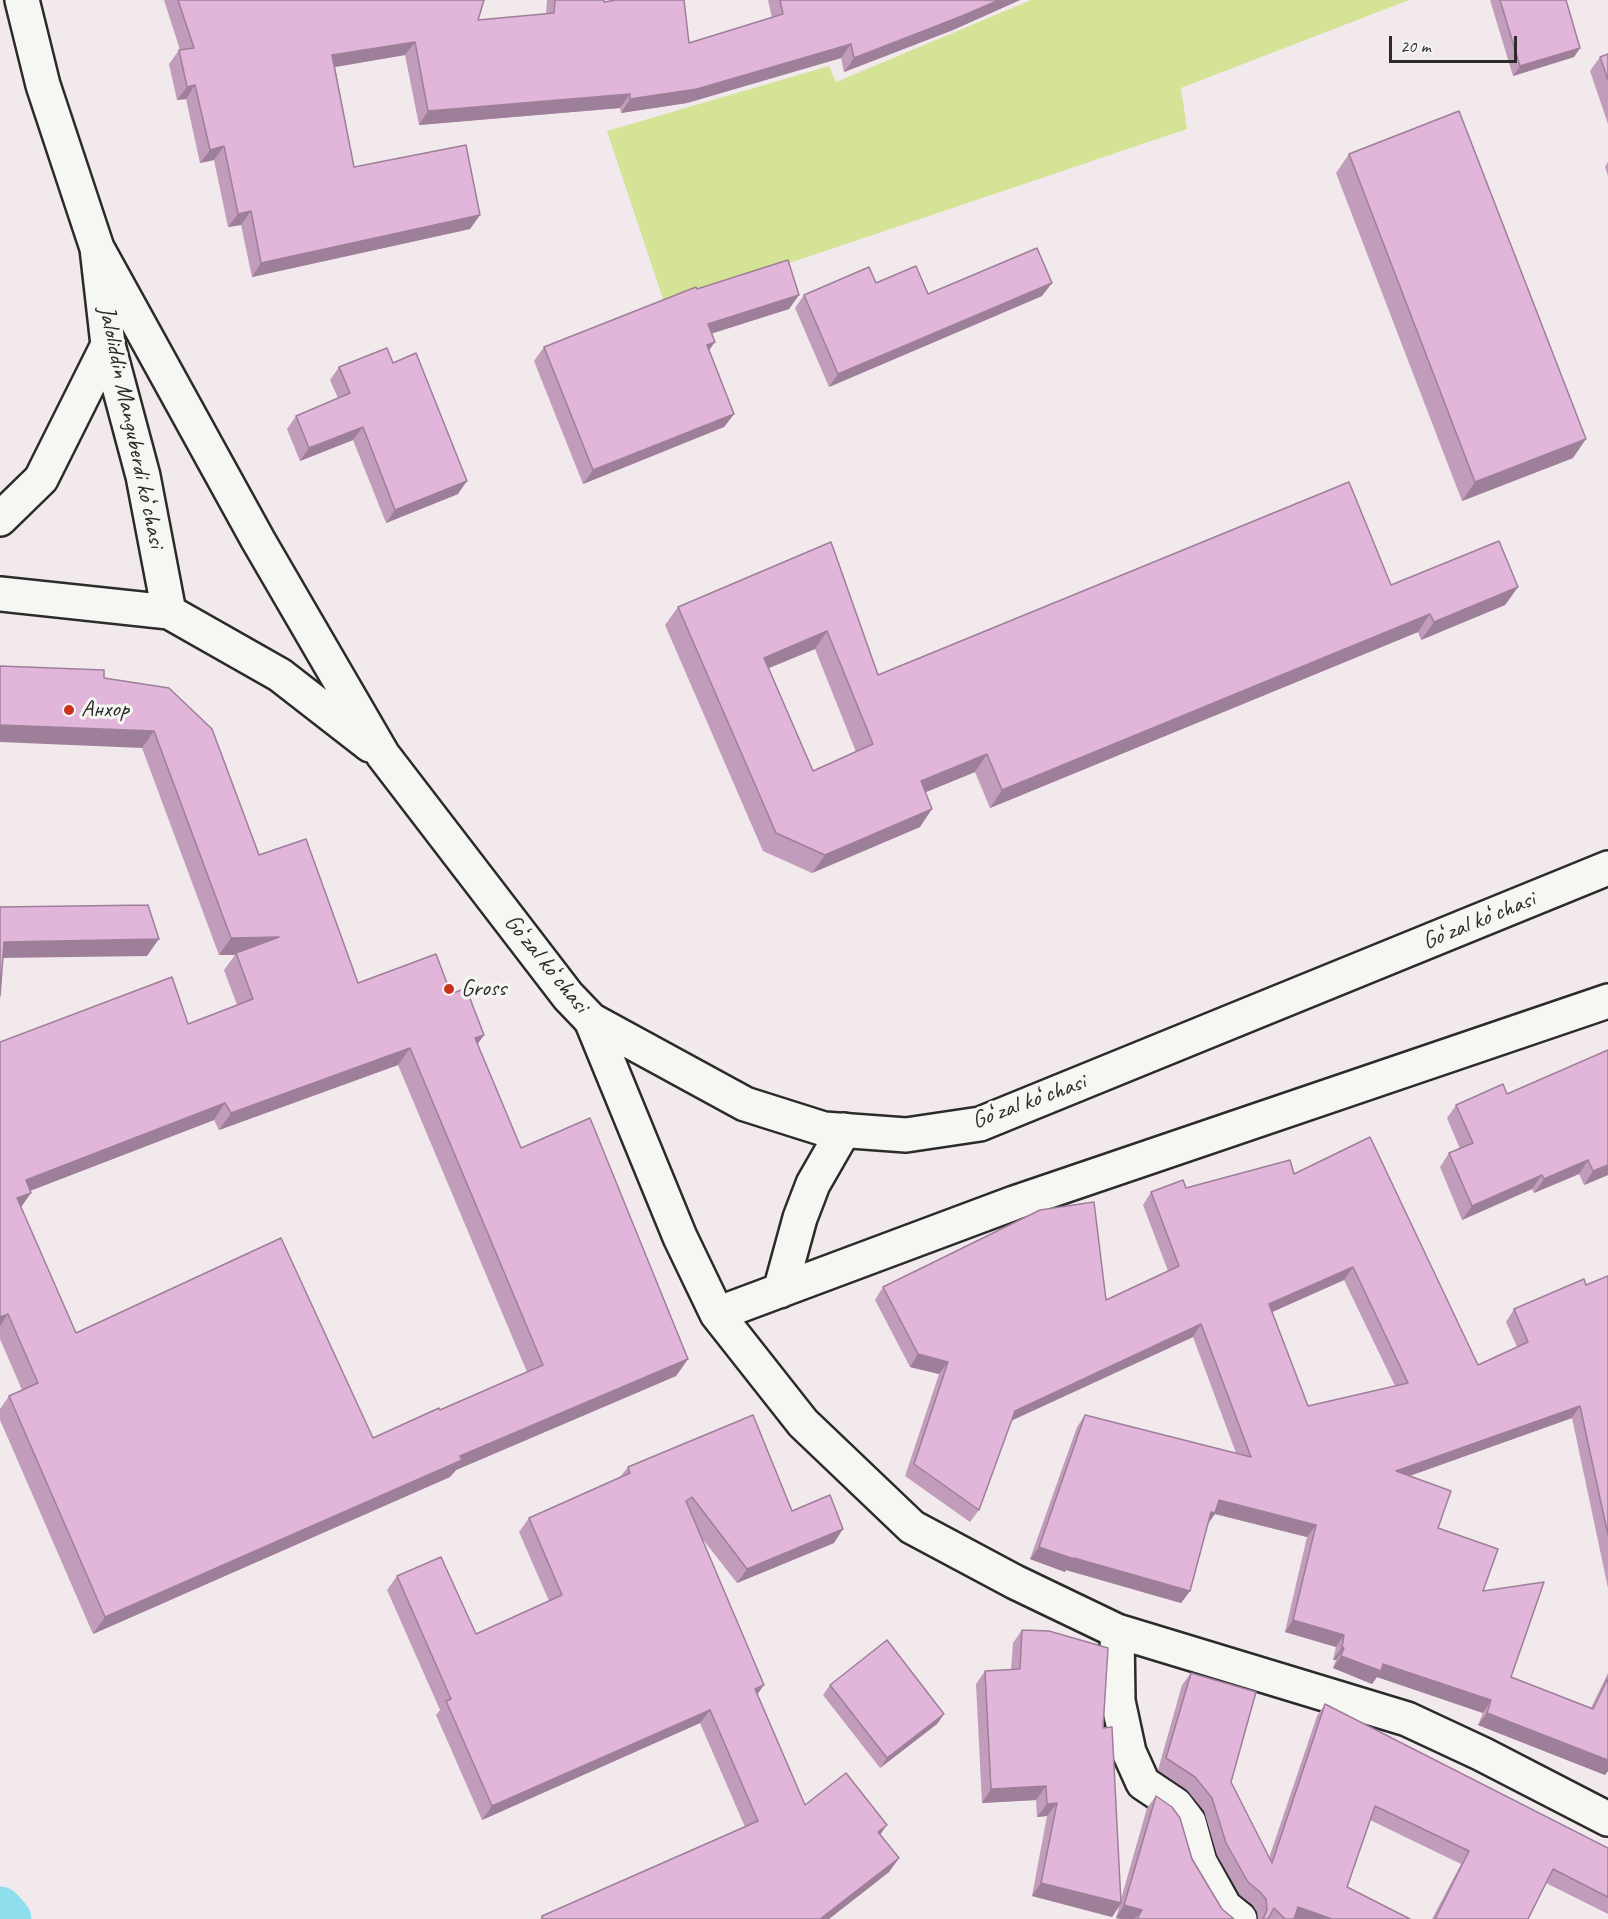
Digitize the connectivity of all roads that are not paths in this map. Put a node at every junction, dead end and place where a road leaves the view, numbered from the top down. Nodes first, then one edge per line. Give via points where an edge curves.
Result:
1 (22, 0) edge
2 (98, 248) junction
3 (108, 345) junction
4 (0, 519) edge
5 (0, 594) edge
6 (169, 612) junction
7 (383, 755) junction
8 (1608, 868) edge
9 (1608, 1001) edge
10 (591, 1020) junction
11 (844, 1130) junction
12 (780, 1291) junction
13 (717, 1314) junction
14 (1117, 1631) junction
15 (1608, 1819) edge
16 (1240, 1919) edge

1 - 2 main road, Jaloliddin Manguberdi koʻchasi via 43,85
2 - 3 main road, Jaloliddin Manguberdi koʻchasi
2 - 7 main road via 258,540
3 - 4 main road via 40,479
3 - 6 main road, Jaloliddin Manguberdi koʻchasi via 143,476
5 - 6 main road
6 - 7 main road via 280,675
7 - 10 main road, Goʻzal koʻchasi via 561,987
8 - 11 main road, Goʻzal koʻchasi via 980,1124 906,1135
9 - 12 main road via 1014,1203
10 - 11 main road, Goʻzal koʻchasi via 745,1104 824,1129
10 - 13 main road via 680,1237
11 - 12 main road via 813,1184
12 - 13 main road
13 - 14 main road via 803,1423 912,1527
14 - 15 main road via 1407,1719
14 - 16 main road via 1118,1701 1129,1752 1143,1784 1176,1805 1189,1822 1200,1862 1225,1907

